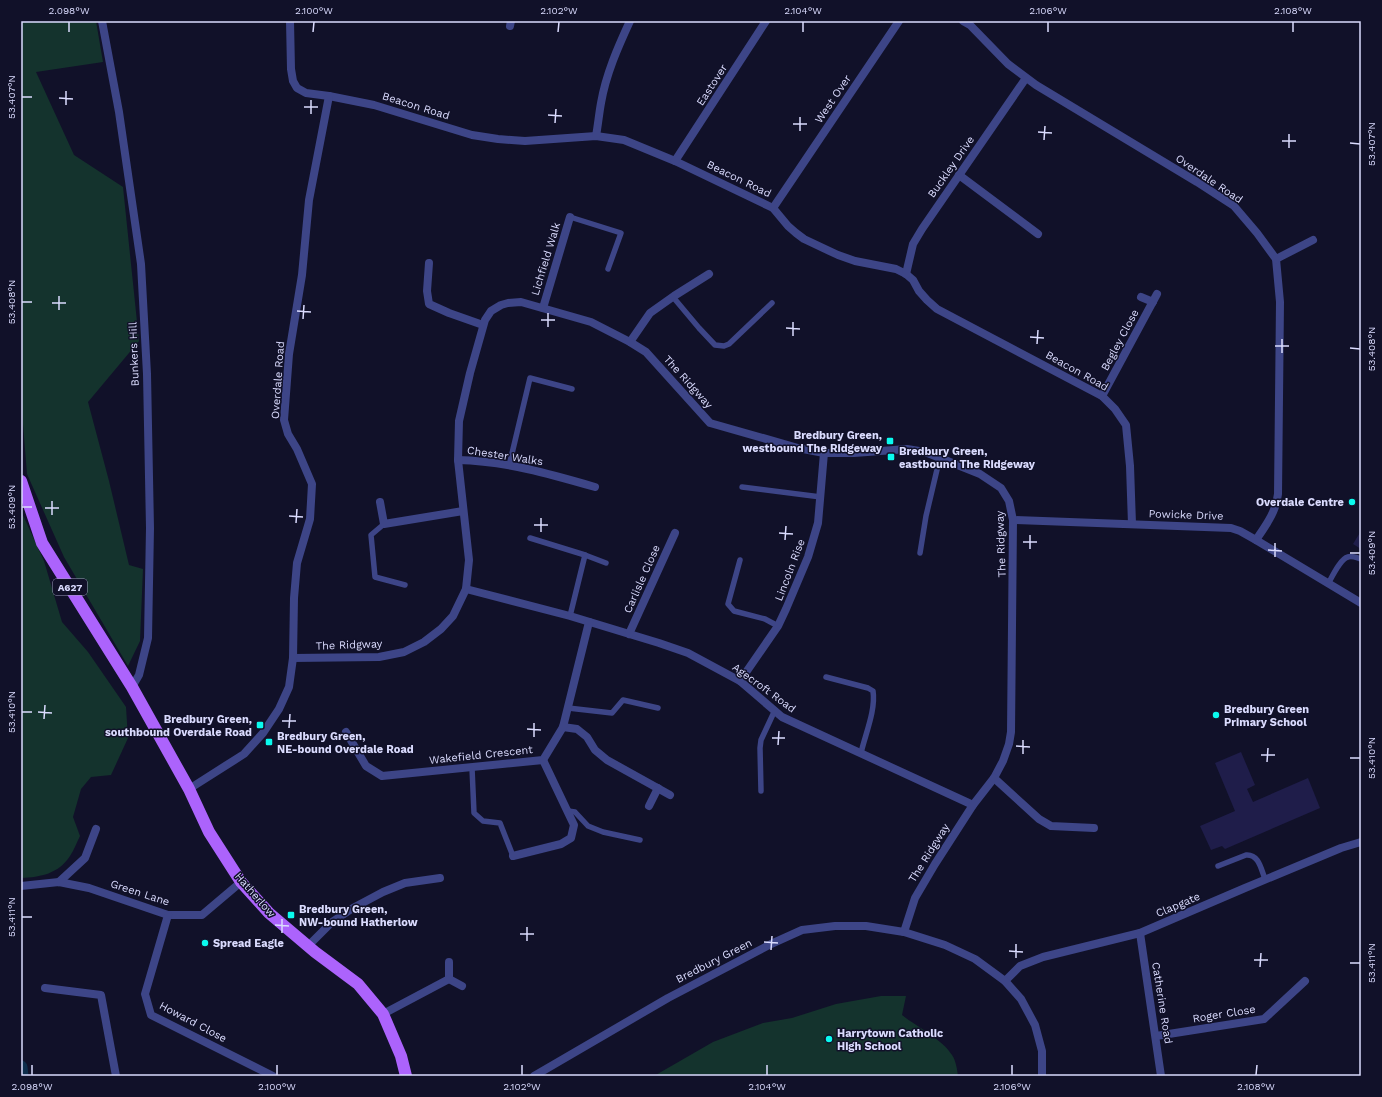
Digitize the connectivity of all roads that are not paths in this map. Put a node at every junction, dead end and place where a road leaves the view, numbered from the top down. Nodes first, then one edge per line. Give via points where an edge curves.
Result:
1 (102, 21) edge
2 (290, 21) edge
3 (630, 21) edge
4 (766, 21) edge
5 (899, 21) edge
6 (963, 21) edge
7 (1026, 78) junction
8 (329, 96) junction
9 (596, 136) junction
10 (676, 161) junction
11 (959, 175) junction
12 (774, 208) junction
13 (570, 217) joint
14 (1038, 234) dead end
15 (1313, 240) dead end
16 (1276, 259) junction
17 (429, 262) dead end
18 (608, 269) dead end
19 (709, 274) dead end
20 (906, 274) junction
21 (672, 297) junction
22 (1141, 297) dead end
23 (772, 303) dead end
24 (543, 308) junction
25 (483, 325) junction
26 (630, 342) junction
27 (572, 390) dead end
28 (1102, 396) junction
29 (824, 453) junction
30 (940, 457) junction
31 (458, 460) junction
32 (509, 466) junction
33 (21, 481) edge
34 (595, 487) dead end
35 (742, 487) dead end
36 (821, 497) junction
37 (380, 502) dead end
38 (463, 511) junction
39 (1013, 520) junction
40 (384, 524) junction
41 (1132, 524) junction
42 (675, 533) dead end
43 (530, 538) dead end
44 (1256, 540) junction
45 (920, 553) dead end
46 (585, 555) junction
47 (740, 560) dead end
48 (1361, 560) edge
49 (606, 563) dead end
50 (1328, 584) junction
51 (405, 585) dead end
52 (466, 589) junction
53 (1361, 603) edge
54 (570, 616) junction
55 (589, 622) junction
56 (778, 626) junction
57 (629, 634) junction
58 (292, 658) junction
59 (826, 677) dead end
60 (740, 681) junction
61 (132, 687) junction
62 (568, 708) junction
63 (658, 708) dead end
64 (775, 710) junction
65 (563, 727) junction
66 (346, 732) dead end
67 (861, 753) junction
68 (544, 760) junction
69 (472, 768) junction
70 (994, 778) junction
71 (658, 788) junction
72 (189, 789) junction
73 (761, 791) dead end
74 (670, 795) dead end
75 (973, 805) junction
76 (649, 806) dead end
77 (568, 811) junction
78 (1094, 828) dead end
79 (96, 829) dead end
80 (640, 840) dead end
81 (1361, 842) edge
82 (513, 856) joint
83 (1218, 866) dead end
84 (440, 878) dead end
85 (1265, 879) junction
86 (59, 882) junction
87 (241, 882) junction
88 (21, 886) edge
89 (168, 915) junction
90 (904, 932) junction
91 (1140, 933) junction
92 (308, 946) junction
93 (448, 962) dead end
94 (449, 979) junction
95 (1005, 981) junction
96 (1305, 981) dead end
97 (462, 986) dead end
98 (45, 988) dead end
99 (383, 1014) junction
100 (1156, 1036) junction
101 (116, 1076) edge
102 (273, 1076) edge
103 (406, 1076) edge
104 (534, 1076) edge
105 (1042, 1076) edge
106 (1161, 1076) edge

1 - 61 street, Bunkers Hill via 142,264 147,374 150,528 148,638 139,675
2 - 8 street via 293,81 297,88 306,93
3 - 9 street via 601,101
4 - 10 street, Eastover
5 - 12 street, West Over
6 - 7 street, Overdale Road
7 - 11 street, Buckley Drive
7 - 16 street, Overdale Road via 1234,206
8 - 9 street, Beacon Road via 374,105 472,135 492,138 525,141
8 - 58 street, Overdale Road via 310,200 302,275 289,354 284,420 312,484 310,519 297,563
9 - 10 street, Beacon Road via 624,140
10 - 12 street, Beacon Road
11 - 14 street
11 - 20 street, Buckley Drive via 913,244
12 - 20 street, Beacon Road via 788,226 804,239 855,261 896,269
13 - 18 lane via 621,233
13 - 24 street, Lichfield Walk
15 - 16 street
16 - 44 street via 1280,302 1278,494 1274,510
17 - 25 street via 429,304
19 - 21 street
20 - 28 street, Beacon Road via 927,300 938,309
21 - 23 lane via 698,328 719,346 729,344
21 - 26 street via 650,313
22 - 28 street, Begley Close via 1155,298
24 - 25 street, The Ridgway via 521,302 508,303 492,311
24 - 26 street, The Ridgway via 591,322
25 - 31 street, The Ridgway via 459,421
26 - 29 street, The Ridgway via 646,352 710,423
27 - 32 lane via 530,378
28 - 41 street, Beacon Road via 1126,425
29 - 30 street, The Ridgway via 907,449
29 - 36 street, Lincoln Rise
30 - 39 street, The Ridgway via 980,474 1002,488 1009,501
30 - 45 lane
31 - 32 street, Chester Walks
31 - 38 street, The Ridgway
32 - 34 street, Chester Walks via 528,468
33 - 61 main road, A627 via 42,543
35 - 36 lane
36 - 56 street, Lincoln Rise via 818,523 808,557
37 - 40 street
38 - 40 street
38 - 52 street, The Ridgway via 469,560
39 - 41 street, Powicke Drive
39 - 70 street, The Ridgway via 1012,726 1009,744
40 - 51 lane via 371,535 375,577
41 - 44 street, Powicke Drive via 1231,528
42 - 57 street, Carlisle Close
43 - 46 lane
44 - 50 street, Powicke Drive
46 - 49 lane
46 - 54 lane
47 - 56 lane via 728,604 734,611 765,619
48 - 50 lane via 1353,556 1347,557
50 - 53 street, Powicke Drive
52 - 54 street, Agecroft Road
52 - 58 street, The Ridgway via 453,616 441,629 424,642 404,652 379,657
54 - 55 street, Agecroft Road
55 - 57 street, Agecroft Road
55 - 62 street, Wakefield Crescent
56 - 60 street, Lincoln Rise
57 - 60 street, Agecroft Road via 688,653
58 - 72 street, Overdale Road via 289,687 279,709 263,733 244,754
59 - 67 lane via 873,691 873,707
60 - 64 street, Agecroft Road
61 - 72 main road, Hatherlow / A627
62 - 63 lane via 612,713 623,700
62 - 65 street, Wakefield Crescent
64 - 67 street, Agecroft Road via 782,717
64 - 73 lane via 761,740
65 - 68 street, Wakefield Crescent
65 - 71 street via 577,729 607,760
66 - 69 street, Wakefield Crescent via 366,766 382,776
67 - 75 street, Agecroft Road
68 - 69 street, Wakefield Crescent
68 - 77 street
69 - 82 lane via 474,813 483,821 500,823
70 - 75 street, The Ridgway
70 - 78 street via 1039,819 1051,826
71 - 74 street
71 - 76 street
72 - 87 main road, Hatherlow / A627 via 209,832
75 - 90 street, The Ridgway via 915,898
77 - 80 lane via 575,812 588,826
77 - 82 street via 574,825 571,838 561,844
79 - 86 street via 85,858
81 - 85 street, Clapgate
83 - 85 lane via 1250,854 1259,862
84 - 92 street via 405,883 377,895 332,922
85 - 91 street, Clapgate
86 - 88 street, Green Lane
86 - 89 street, Green Lane via 89,888
87 - 89 street, Green Lane via 202,915
87 - 92 main road, Hatherlow / A627 via 269,913
89 - 102 street, Howard Close via 145,994 151,1015
90 - 95 street, Bredbury Green via 975,959
90 - 104 street, Bredbury Green via 866,926 802,930 668,998
91 - 95 street, Clapgate via 1043,957 1020,966
91 - 100 street, Catherine Road
92 - 99 main road, Hatherlow / A627 via 358,984
93 - 94 street
94 - 97 street
94 - 99 street
95 - 105 street, Bredbury Green via 1021,999 1035,1025 1042,1050
96 - 100 street, Roger Close via 1264,1019
98 - 101 street via 102,994
99 - 103 main road, Hatherlow / A627 via 401,1056
100 - 106 street, Catherine Road

